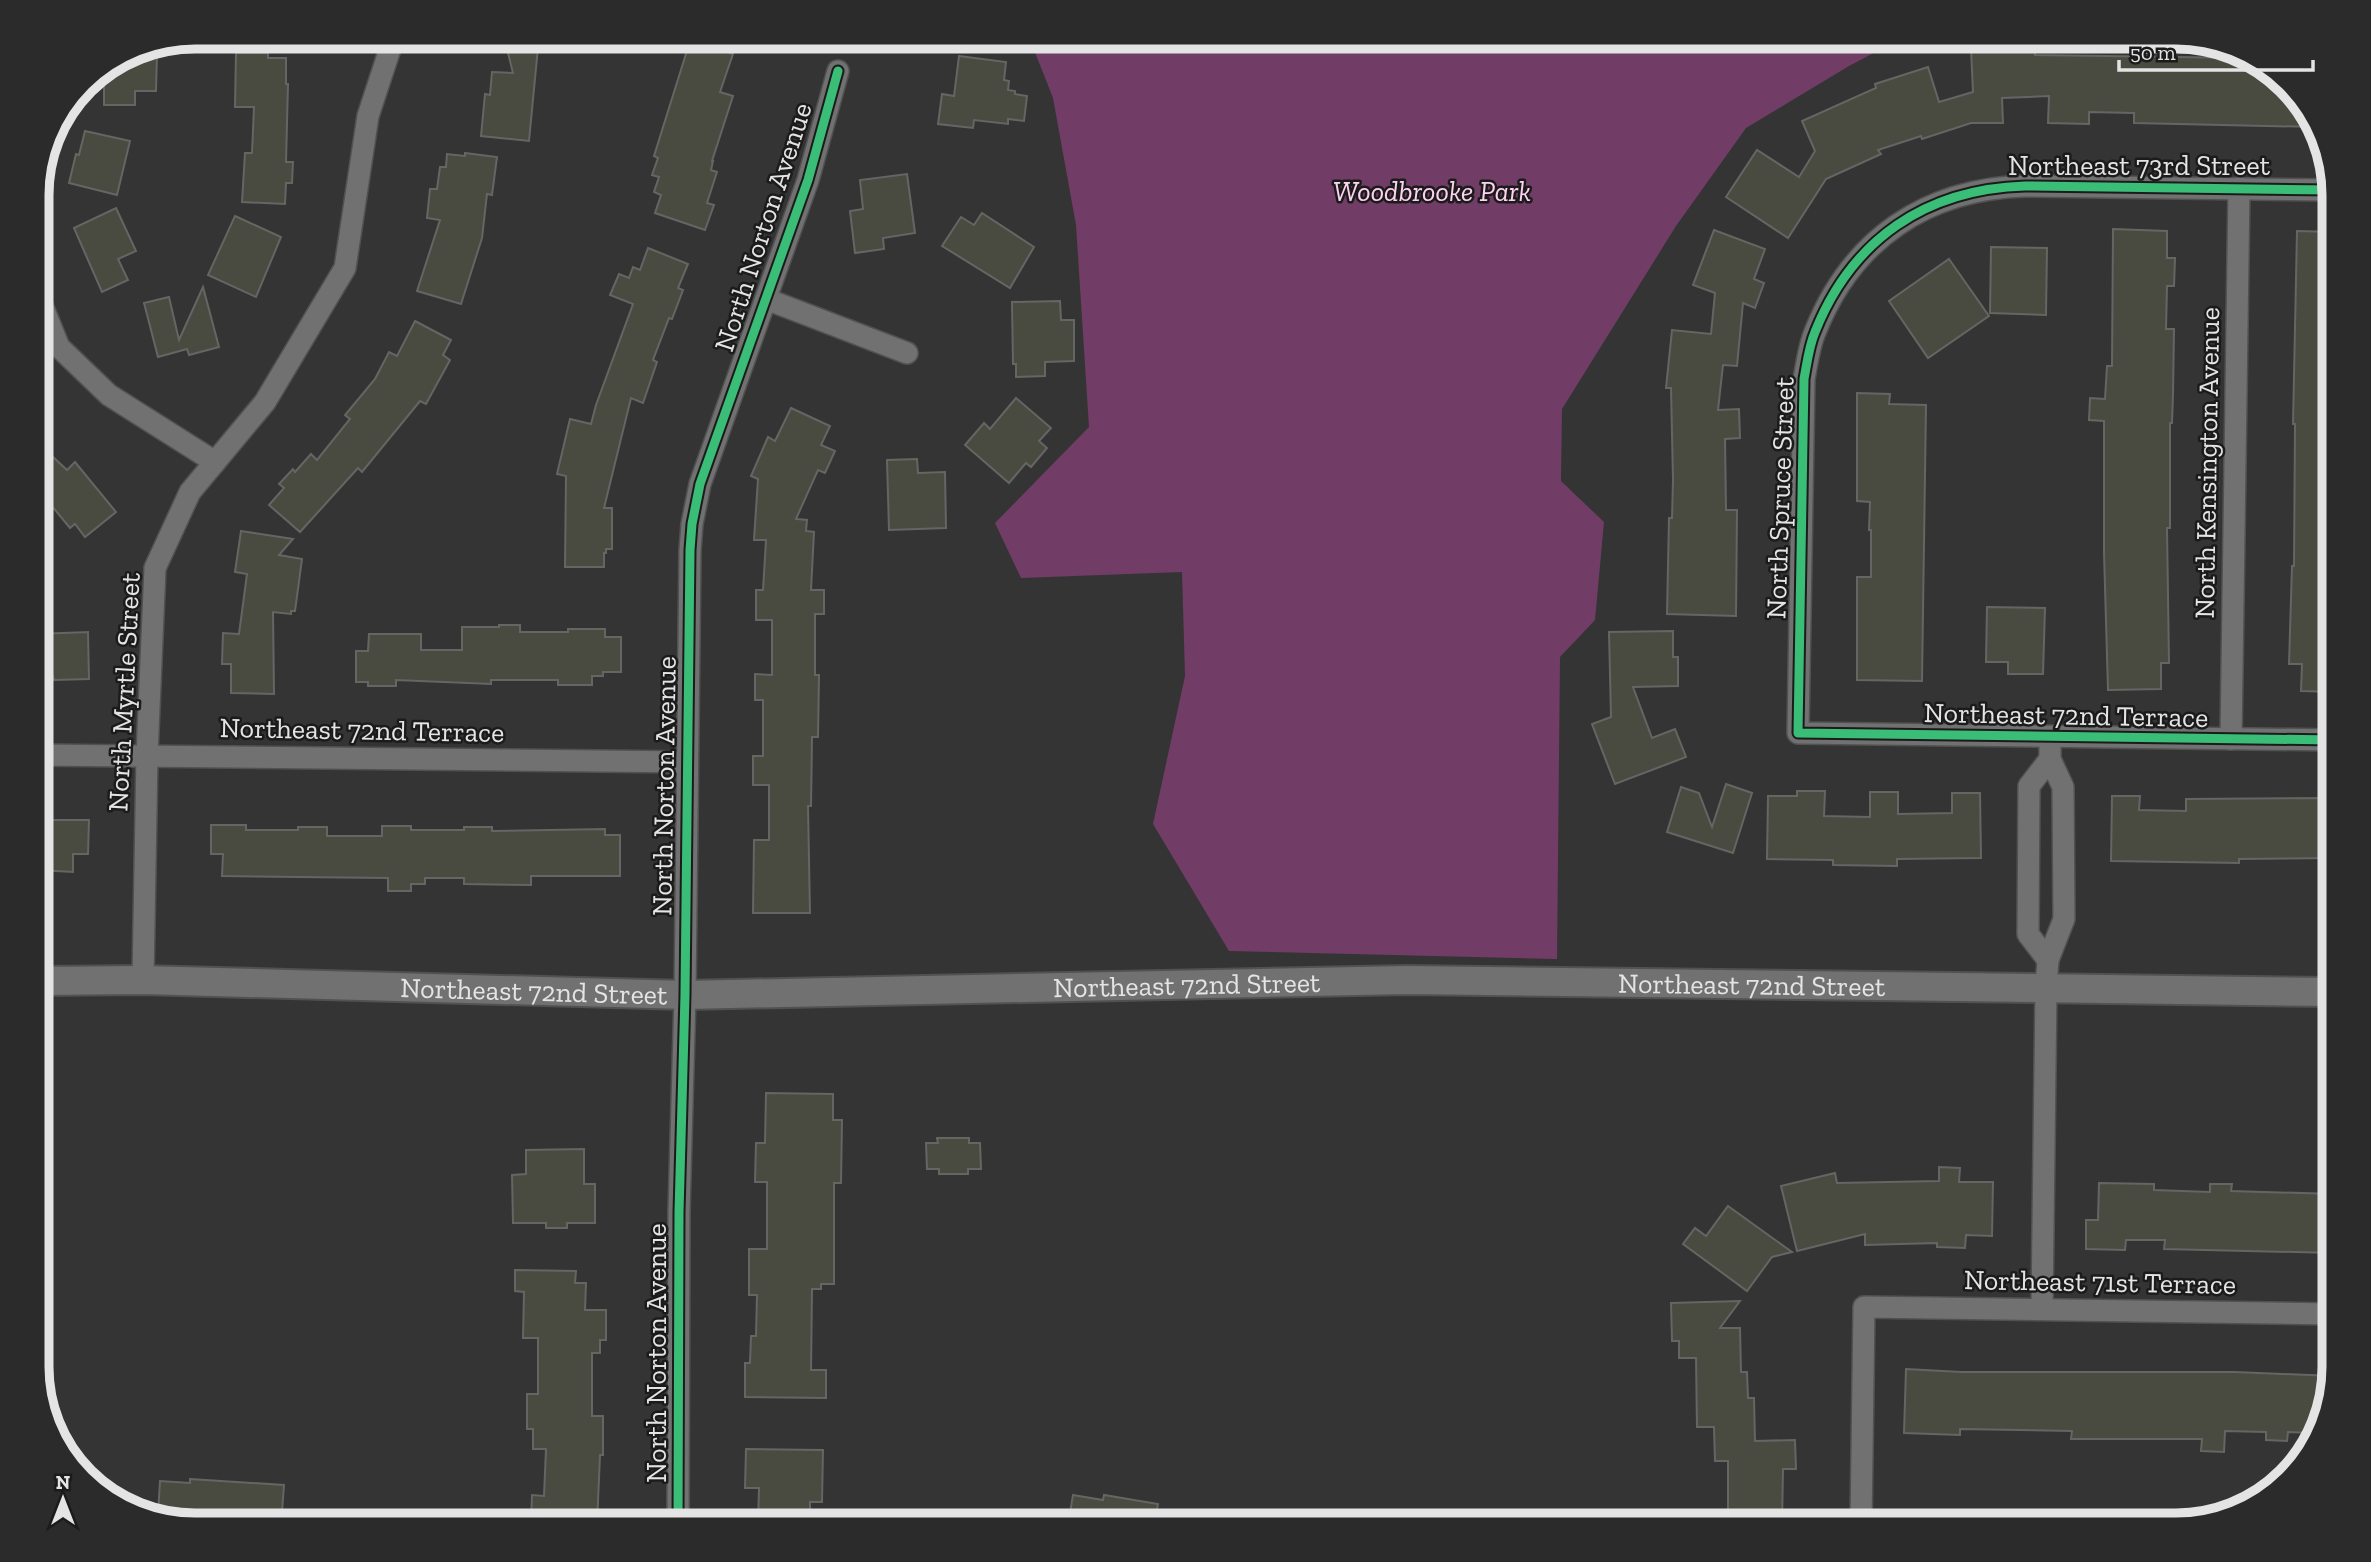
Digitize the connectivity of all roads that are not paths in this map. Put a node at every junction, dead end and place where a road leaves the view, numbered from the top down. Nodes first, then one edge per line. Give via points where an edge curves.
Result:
1 (390, 49) dead end
2 (838, 71) dead end
3 (2239, 188) junction
4 (2322, 190) edge
5 (1846, 273) joint
6 (766, 299) junction
7 (49, 323) edge
8 (907, 353) dead end
9 (215, 462) junction
10 (1798, 733) joint
11 (2050, 737) junction
12 (2231, 740) junction
13 (2322, 740) edge
14 (49, 755) edge
15 (146, 755) junction
16 (2050, 759) junction
17 (686, 761) junction
18 (2047, 974) junction
19 (143, 979) junction
20 (49, 981) edge
21 (2322, 991) edge
22 (685, 995) junction
23 (2042, 1309) junction
24 (2322, 1314) edge
25 (678, 1513) edge
26 (1861, 1513) edge

1 - 9 street, North Myrtle Street via 368,116 345,268 265,402
2 - 6 street, North Norton Avenue via 808,180
3 - 4 street, Northeast 73rd Street
3 - 5 street, Northeast 73rd Street via 2025,186 1979,190 1914,213 1877,240
3 - 12 street, North Kensington Avenue
5 - 10 street, North Spruce Street via 1814,334 1804,379
6 - 8 street, North Norton Avenue
6 - 17 street, North Norton Avenue via 700,484 692,524
7 - 9 street via 59,348 109,395
9 - 15 street, North Myrtle Street via 190,492 155,568
10 - 11 street, Northeast 72nd Terrace
11 - 12 street, Northeast 72nd Terrace
11 - 16 street
12 - 13 street, Northeast 72nd Terrace
14 - 15 street, Northeast 72nd Terrace
15 - 17 street, Northeast 72nd Terrace
15 - 19 street, North Myrtle Street
16 - 18 street via 2063,787 2064,919
16 - 18 street via 2029,786 2028,934
17 - 22 street, North Norton Avenue
18 - 21 main road, Northeast 72nd Street
18 - 22 main road, Northeast 72nd Street via 1407,979
18 - 23 street
19 - 20 main road, Northeast 72nd Street
19 - 22 main road, Northeast 72nd Street
22 - 25 street, North Norton Avenue
23 - 24 street, Northeast 71st Terrace
23 - 26 street, Northeast 71st Terrace via 1864,1307

